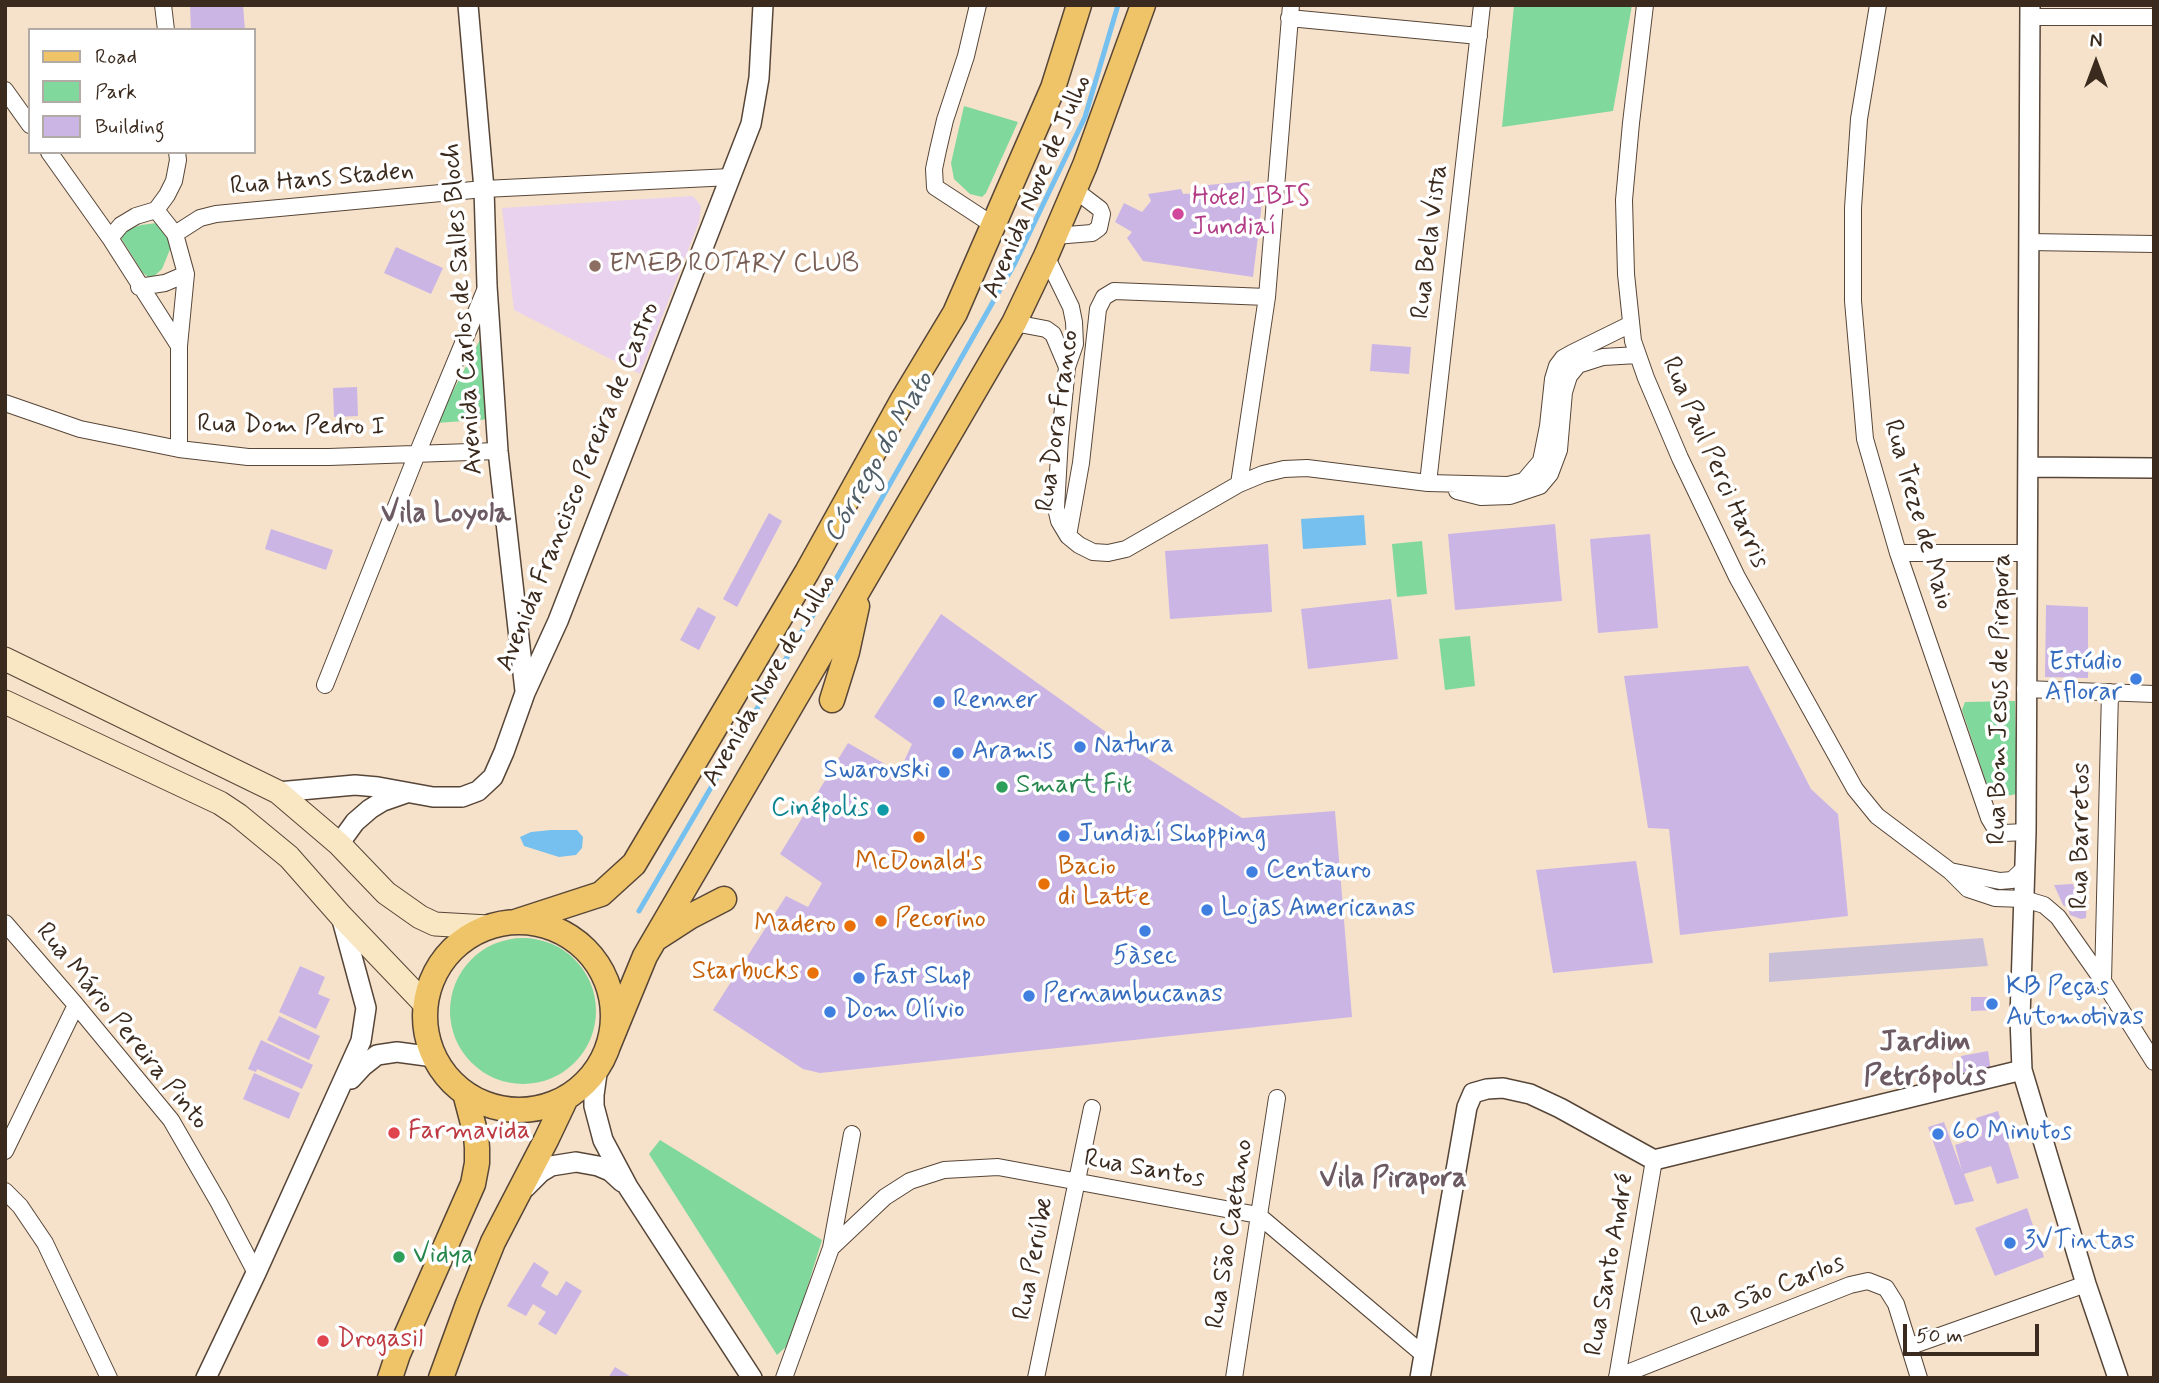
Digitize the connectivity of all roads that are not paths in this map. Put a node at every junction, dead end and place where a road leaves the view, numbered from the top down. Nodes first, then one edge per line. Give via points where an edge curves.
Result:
1 (163, 5) edge
2 (468, 5) edge
3 (763, 5) edge
4 (978, 5) edge
5 (1079, 5) edge
6 (1143, 5) edge
7 (1482, 5) edge
8 (1645, 5) edge
9 (1878, 5) edge
10 (2030, 11) edge
11 (1290, 12) edge
12 (2154, 17) edge
13 (166, 28) edge
14 (1479, 36) junction
15 (5, 90) edge
16 (28, 122) edge
17 (50, 154) edge
18 (177, 154) edge
19 (731, 177) junction
20 (484, 189) junction
21 (1074, 190) junction
22 (156, 210) junction
23 (993, 225) junction
24 (175, 234) junction
25 (110, 238) junction
26 (2029, 242) junction
27 (2154, 244) edge
28 (1051, 246) junction
29 (186, 274) junction
30 (487, 286) junction
31 (139, 287) junction
32 (1267, 297) junction
33 (1014, 323) junction
34 (1631, 324) junction
35 (179, 346) junction
36 (1638, 355) junction
37 (1067, 368) junction
38 (5, 403) edge
39 (179, 449) junction
40 (498, 451) junction
41 (417, 454) junction
42 (2028, 467) junction
43 (2154, 468) edge
44 (1428, 483) junction
45 (1239, 484) junction
46 (1068, 536) junction
47 (1898, 553) junction
48 (2028, 553) junction
49 (861, 585) junction
50 (5, 659) edge
51 (325, 685) dead end
52 (2025, 689) junction
53 (2109, 692) junction
54 (525, 693) junction
55 (2154, 694) edge
56 (832, 700) dead end
57 (5, 702) edge
58 (278, 792) junction
59 (407, 793) junction
60 (2026, 832) junction
61 (339, 844) junction
62 (2025, 868) junction
63 (1950, 871) junction
64 (724, 899) dead end
65 (2024, 899) junction
66 (341, 916) junction
67 (515, 922) junction
68 (5, 923) edge
69 (488, 927) junction
70 (654, 940) junction
71 (2103, 981) junction
72 (76, 1004) junction
73 (425, 1004) junction
74 (603, 1056) junction
75 (434, 1057) junction
76 (2154, 1062) edge
77 (2022, 1070) junction
78 (341, 1091) junction
79 (465, 1093) junction
80 (566, 1098) junction
81 (1277, 1098) dead end
82 (1092, 1108) dead end
83 (852, 1134) dead end
84 (5, 1151) edge
85 (1654, 1160) junction
86 (1075, 1182) junction
87 (628, 1187) junction
88 (5, 1191) edge
89 (519, 1193) junction
90 (1258, 1215) junction
91 (831, 1248) junction
92 (257, 1273) junction
93 (2086, 1284) junction
94 (1910, 1346) junction
95 (1424, 1355) junction
96 (1617, 1377) edge
97 (109, 1378) edge
98 (206, 1378) edge
99 (390, 1378) edge
100 (441, 1378) edge
101 (752, 1378) edge
102 (784, 1378) edge
103 (1036, 1378) edge
104 (1234, 1378) edge
105 (1420, 1378) edge
106 (1919, 1378) edge
107 (2118, 1378) edge

1 - 13 street
2 - 20 street, Avenida Carlos de Salles Bloch
3 - 19 street, Avenida Francisco Pereira de Castro via 751,124
4 - 23 street via 937,150 935,187
5 - 23 main road, Avenida Nove de Julho via 1052,88
6 - 21 main road, Avenida Nove de Julho
7 - 14 street, Rua Bela Vista
8 - 34 street, Rua Paul Perci Harris via 1624,200
9 - 47 street, Rua Treze de Maio via 1859,119 1853,301 1865,439
10 - 12 street
10 - 26 street, Rua Bom Jesus de Pirapora
11 - 14 street
11 - 32 street
14 - 44 street, Rua Bela Vista
15 - 16 street
17 - 25 street
18 - 22 street via 174,181
19 - 20 street, Rua Hans Staden
19 - 54 street, Avenida Francisco Pereira de Castro via 558,621
20 - 24 street, Rua Hans Staden via 216,214
20 - 30 street, Avenida Carlos de Salles Bloch
21 - 28 main road, Avenida Nove de Julho
21 - 28 street via 1100,209 1099,228
22 - 24 street
22 - 25 street via 121,225
23 - 67 main road, Avenida Nove de Julho via 955,313 634,863 601,894
24 - 29 street
25 - 31 street
26 - 27 street
26 - 42 street, Rua Bom Jesus de Pirapora
28 - 33 main road, Avenida Nove de Julho
28 - 37 street via 1074,323
29 - 31 street
29 - 35 street
30 - 40 street, Avenida Carlos de Salles Bloch
30 - 41 street
31 - 35 street
32 - 45 street
32 - 46 street, Rua Dora Franco via 1108,293 1098,309
33 - 37 street via 1053,334
33 - 49 main road, Avenida Nove de Julho
34 - 36 street, Rua Paul Perci Harris
34 - 44 street, Rua Dora Franco via 1563,358 1553,379 1541,461 1524,481 1508,485
35 - 39 street
36 - 44 street, Rua Dora Franco via 1603,356 1577,365 1564,392 1559,450 1540,486 1510,496 1481,497
36 - 63 street, Rua Paul Perci Harris via 1680,458 1737,577 1855,789 1877,816
37 - 46 street via 1055,494 1059,520
38 - 39 street, Rua Dom Pedro I via 80,429
39 - 41 street, Rua Dom Pedro I via 248,457
40 - 41 street, Rua Dom Pedro I
40 - 54 street, Avenida Carlos de Salles Bloch
41 - 51 street
42 - 43 street
42 - 48 street, Rua Bom Jesus de Pirapora
44 - 45 street, Rua Dora Franco via 1307,468 1284,469
45 - 46 street, Rua Dora Franco via 1126,549 1093,552
47 - 48 street
47 - 60 street, Rua Treze de Maio via 1989,818 2004,833
48 - 52 street, Rua Bom Jesus de Pirapora
49 - 56 main road
49 - 70 main road, Avenida Nove de Julho
50 - 58 main road
52 - 53 street
52 - 60 street, Rua Bom Jesus de Pirapora
53 - 55 street
53 - 71 street, Rua Barretos
54 - 59 street, Avenida Francisco Pereira de Castro via 493,778 478,791 462,797
57 - 66 main road via 229,809 289,857
58 - 59 street, Avenida Francisco Pereira de Castro via 355,785
58 - 61 main road
59 - 61 street, Avenida Francisco Pereira de Castro via 370,810
60 - 62 street, Rua Bom Jesus de Pirapora
61 - 69 main road via 386,893 420,917 435,924
62 - 63 street, Rua Paul Perci Harris via 2012,880 2000,881
62 - 65 street, Rua Bom Jesus de Pirapora
63 - 65 street, Rua Paul Perci Harris via 1968,889 1994,898
64 - 70 main road
65 - 71 street via 2044,905 2058,917
65 - 77 street, Rua Bom Jesus de Pirapora
66 - 73 main road
66 - 78 street via 366,1009 361,1041
67 - 69 main road
67 - 74 main road via 565,934 586,950 601,970 613,1020
68 - 72 street, Rua Mário Pereira Pinto
69 - 73 main road via 463,939 445,957
70 - 74 main road, Avenida Nove de Julho
71 - 76 street
72 - 84 street
72 - 92 street, Rua Mário Pereira Pinto via 170,1120
73 - 75 main road via 427,1040
74 - 80 main road via 584,1084
74 - 87 street via 594,1094 599,1129
75 - 78 street via 397,1052 377,1055
75 - 79 main road
77 - 85 street
77 - 93 street, Rua Bom Jesus de Pirapora
78 - 92 street
79 - 80 main road via 507,1109 529,1109
79 - 99 main road via 476,1135 473,1185
80 - 89 main road
81 - 90 street, Rua São Caetano
82 - 86 street, Rua Peruíbe
83 - 91 street
85 - 95 street via 1530,1094 1503,1088 1473,1093
85 - 96 street, Rua Santo André
86 - 90 street, Rua Santos
86 - 91 street, Rua Santos via 998,1167 944,1170 910,1181 885,1198
86 - 103 street, Rua Peruíbe
87 - 89 street via 610,1171 576,1162 541,1171
87 - 101 street
88 - 97 street via 45,1243
89 - 100 main road via 488,1255
90 - 95 street, Rua Santos
90 - 104 street, Rua São Caetano
91 - 102 street
92 - 98 street
93 - 94 street
93 - 107 street, Rua Bom Jesus de Pirapora
94 - 96 street, Rua São Carlos via 1886,1288 1868,1280
94 - 106 street, Rua São Carlos
95 - 105 street

